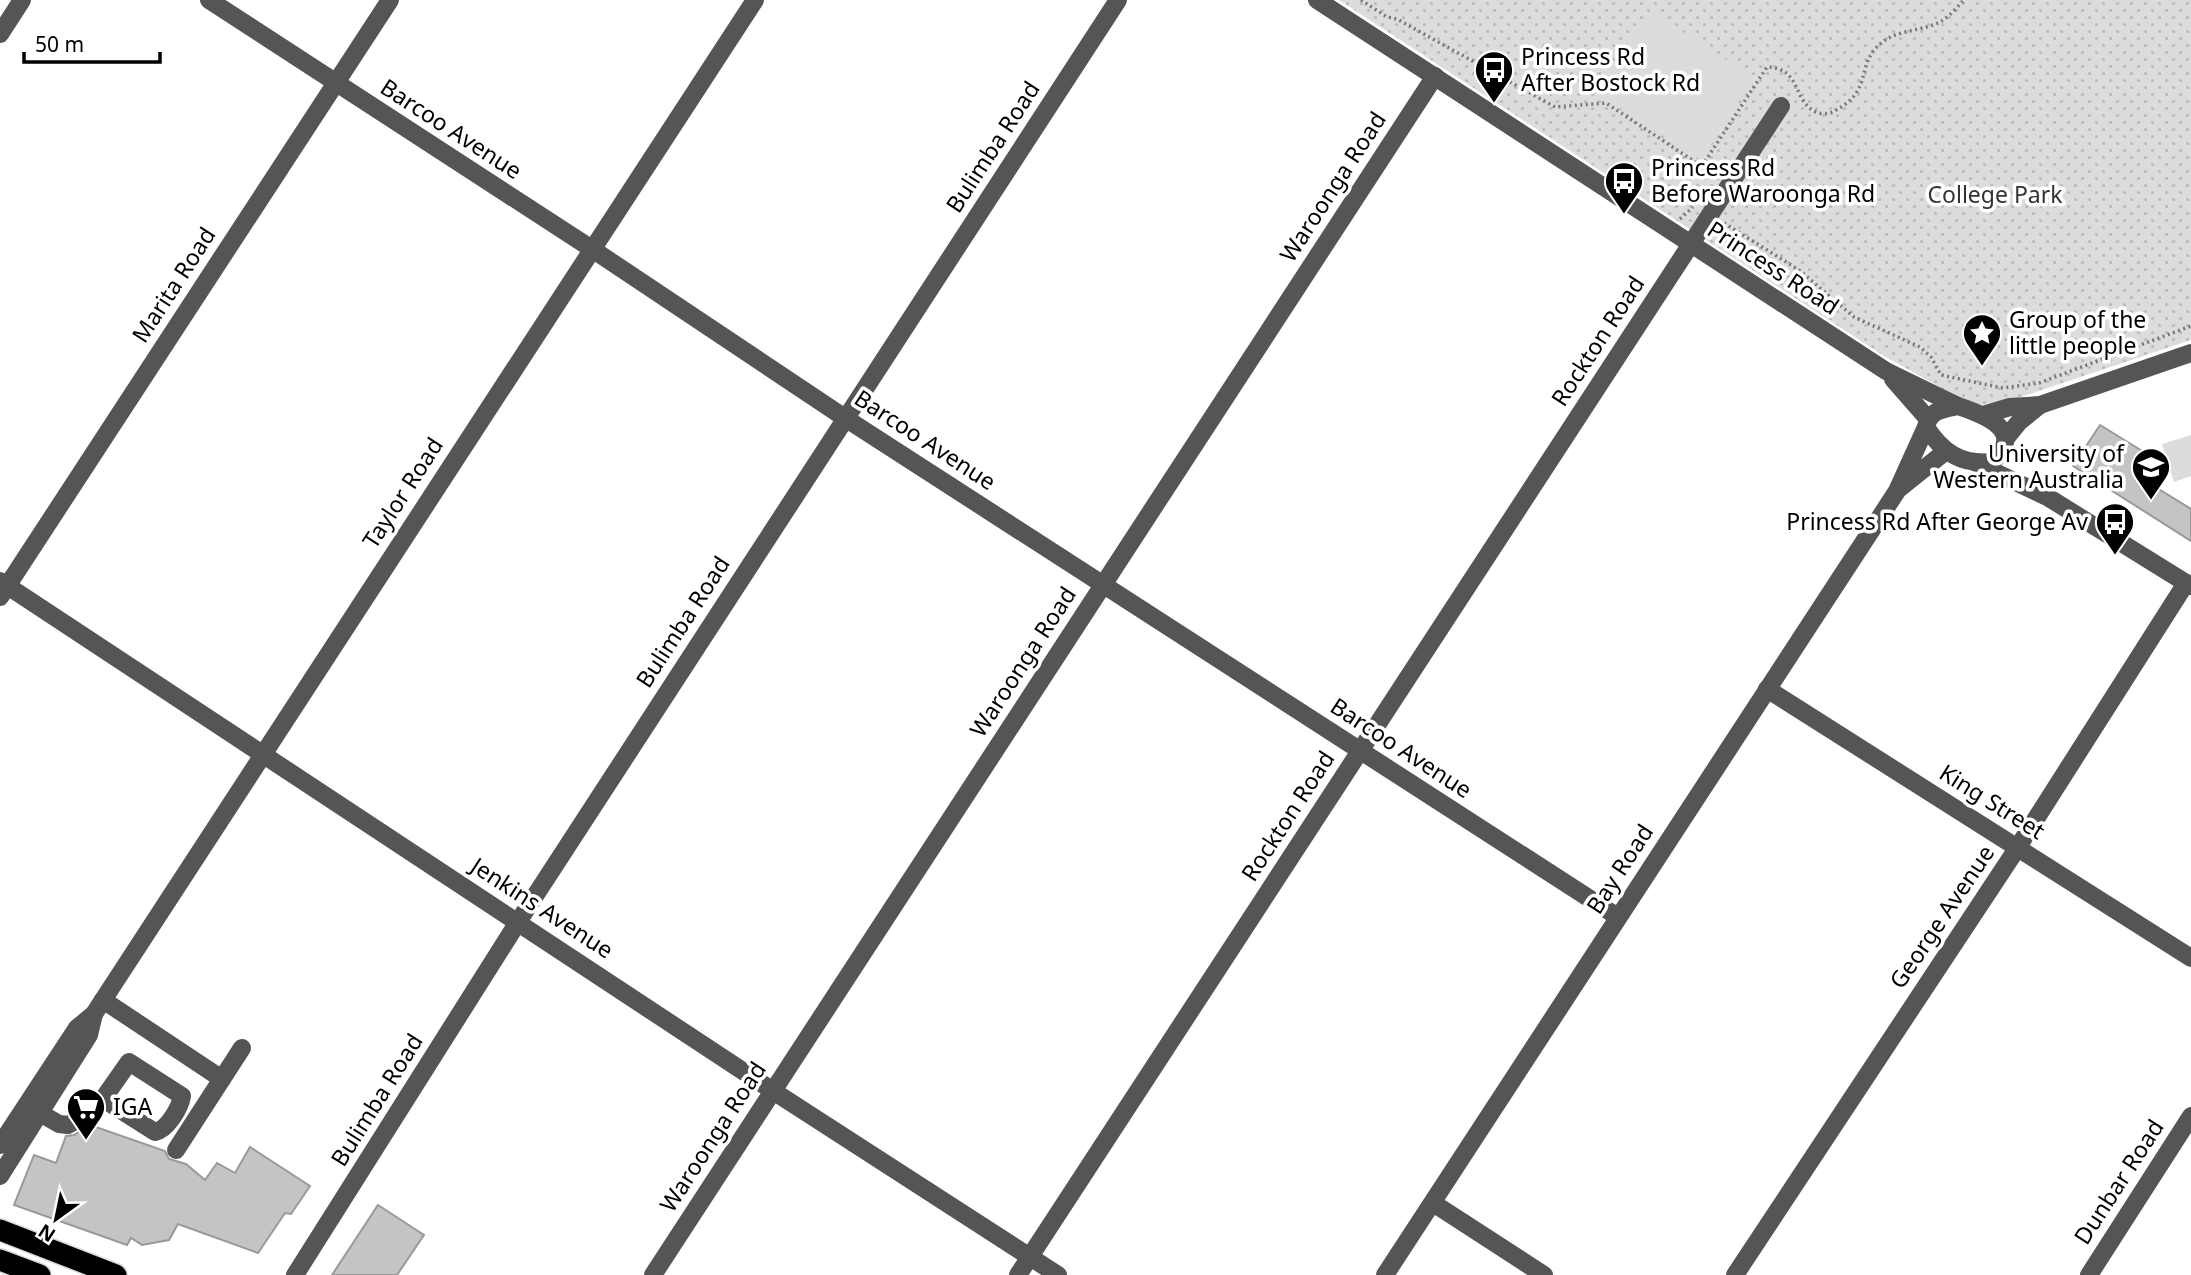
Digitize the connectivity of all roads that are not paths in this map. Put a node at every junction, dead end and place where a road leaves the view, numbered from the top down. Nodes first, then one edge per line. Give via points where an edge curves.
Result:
1 (22, 0) edge
2 (209, 0) edge
3 (390, 0) edge
4 (755, 0) edge
5 (1118, 0) edge
6 (1317, 0) edge
7 (0, 34) edge
8 (1435, 76) junction
9 (335, 84) junction
10 (1781, 106) dead end
11 (1691, 244) junction
12 (592, 249) junction
13 (2191, 353) edge
14 (1886, 372) junction
15 (2040, 405) junction
16 (1958, 406) junction
17 (1983, 415) junction
18 (845, 418) junction
19 (1927, 423) junction
20 (2006, 438) junction
21 (1947, 451) junction
22 (2000, 455) junction
23 (1976, 464) junction
24 (1897, 491) junction
25 (2049, 498) junction
26 (1104, 584) junction
27 (2189, 585) edge
28 (2, 588) edge
29 (1767, 689) junction
30 (1360, 750) junction
31 (262, 754) junction
32 (2018, 847) junction
33 (1618, 917) junction
34 (518, 922) junction
35 (2191, 958) edge
36 (99, 1007) junction
37 (242, 1048) dead end
38 (222, 1079) junction
39 (773, 1091) junction
40 (103, 1099) dead end
41 (40, 1112) junction
42 (2191, 1116) edge
43 (0, 1145) edge
44 (176, 1150) dead end
45 (0, 1176) edge
46 (1433, 1203) junction
47 (0, 1230) edge
48 (38, 1245) junction
49 (1029, 1256) junction
50 (0, 1260) edge
51 (29, 1273) edge
52 (116, 1275) edge
53 (295, 1275) edge
54 (653, 1275) edge
55 (1018, 1275) edge
56 (1058, 1275) edge
57 (1385, 1275) edge
58 (1544, 1275) edge
59 (1734, 1275) edge
60 (2089, 1275) edge

1 - 7 street
2 - 9 street, Barcoo Avenue
3 - 9 street, Marita Road
4 - 12 street, Taylor Road
5 - 18 street, Bulimba Road
6 - 8 street, Princess Road
8 - 11 street, Princess Road
8 - 26 street, Waroonga Road
9 - 12 street, Barcoo Avenue
9 - 28 street, Marita Road
10 - 11 street, Rockton Road
11 - 14 street, Princess Road
11 - 30 street, Rockton Road
12 - 18 street, Barcoo Avenue
12 - 31 street, Taylor Road
13 - 15 street
14 - 16 street, Princess Road
14 - 19 street, Princess Road
15 - 17 street
15 - 20 street
16 - 17 street
16 - 19 street via 1938,410
17 - 20 street via 1999,425
18 - 26 street, Barcoo Avenue
18 - 34 street, Bulimba Road
19 - 21 street
19 - 24 street, Bay Road
20 - 22 street
21 - 23 street
21 - 24 street, Bay Road
22 - 23 street via 1992,462
22 - 25 street
23 - 25 street
24 - 29 street, Bay Road
25 - 27 street
26 - 30 street, Barcoo Avenue
26 - 39 street, Waroonga Road
27 - 32 street, George Avenue
28 - 31 street, Jenkins Avenue
29 - 32 street, King Street
29 - 33 street, Bay Road
30 - 33 street, Barcoo Avenue
30 - 49 street, Rockton Road
31 - 34 street, Jenkins Avenue
31 - 36 street, Taylor Road
32 - 35 street, King Street
32 - 59 street, George Avenue
33 - 46 street, Bay Road
34 - 39 street, Jenkins Avenue
34 - 53 street, Bulimba Road
36 - 38 street
36 - 41 street, Taylor Road via 89,1035
36 - 43 street, Taylor Road via 77,1028
37 - 38 street
38 - 44 street
39 - 49 street, Jenkins Avenue
39 - 54 street, Waroonga Road
40 - 41 street via 68,1125
41 - 45 street, Taylor Road
42 - 60 street, Dunbar Road
46 - 57 street, Bay Road
46 - 58 street
47 - 48 highway
48 - 51 street
48 - 52 highway
49 - 55 street, Rockton Road
49 - 56 street, Jenkins Avenue
50 - 51 highway

